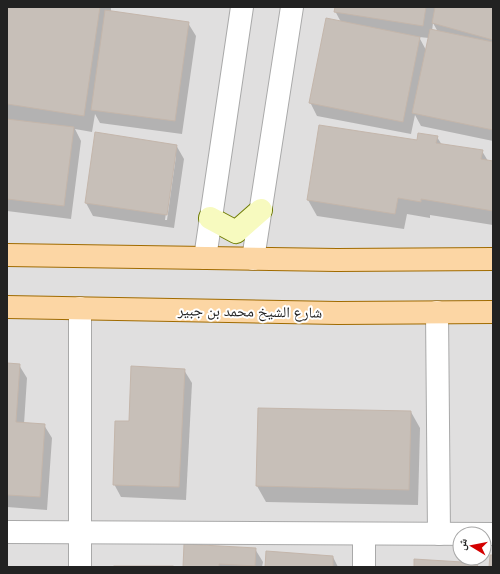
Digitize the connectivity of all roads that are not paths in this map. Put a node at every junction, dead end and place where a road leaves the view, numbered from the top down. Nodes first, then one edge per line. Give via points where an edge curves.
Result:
1 (242, 7) edge
2 (292, 7) edge
3 (261, 210) junction
4 (210, 218) junction
5 (7, 255) edge
6 (205, 258) junction
7 (253, 259) junction
8 (493, 259) edge
9 (7, 307) edge
10 (80, 308) junction
11 (437, 312) junction
12 (493, 312) edge
13 (7, 532) edge
14 (80, 533) junction
15 (364, 534) junction
16 (439, 534) junction
17 (493, 534) edge
18 (80, 567) edge
19 (364, 567) edge

1 - 4 street
2 - 3 street
3 - 4 main road via 236,232
3 - 7 street
4 - 6 street
5 - 6 main road
6 - 7 main road
7 - 8 main road
9 - 10 main road, شارع الشيخ محمد بن جبير
10 - 11 main road, شارع الشيخ محمد بن جبير via 338,313
10 - 14 street
11 - 12 main road, شارع الشيخ محمد بن جبير
11 - 16 street
13 - 14 street
14 - 15 street
14 - 18 street
15 - 16 street
15 - 19 street
16 - 17 street

